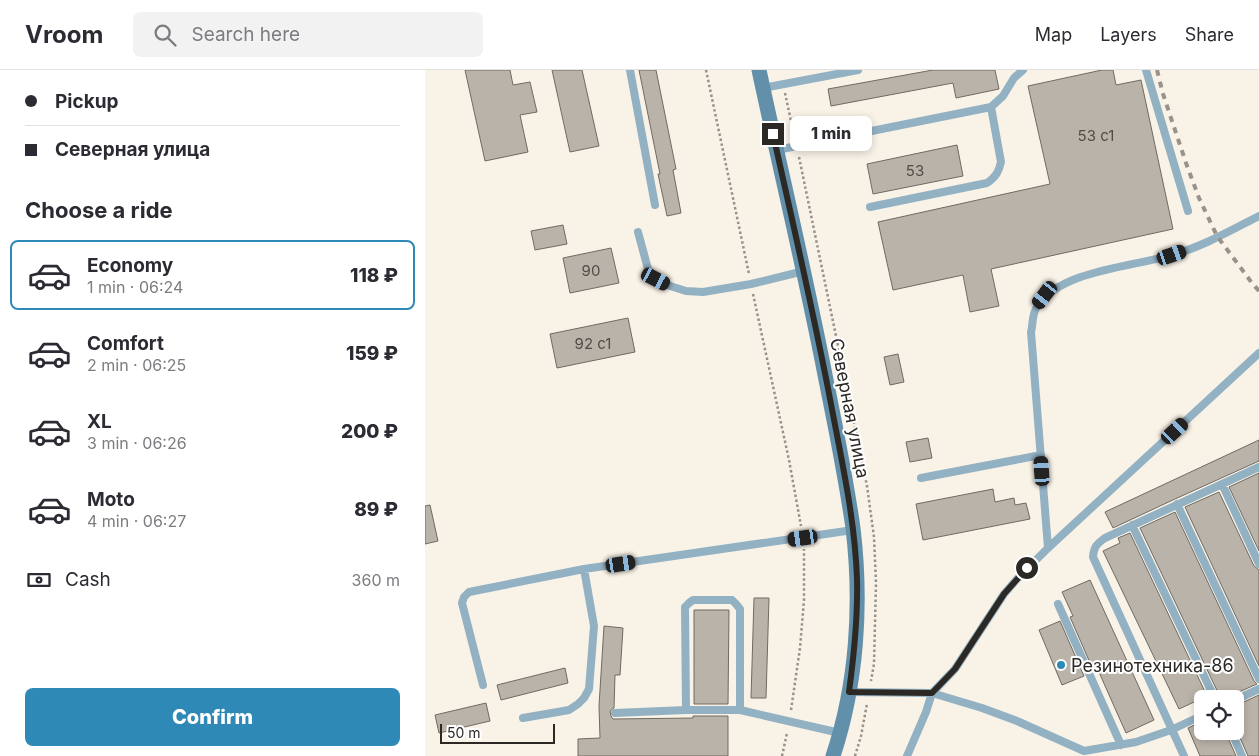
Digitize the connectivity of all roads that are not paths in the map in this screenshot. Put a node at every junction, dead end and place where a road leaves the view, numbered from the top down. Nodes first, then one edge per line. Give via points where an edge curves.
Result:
1 (630, 70) edge
2 (759, 70) edge
3 (855, 70) edge
4 (1023, 70) edge
5 (1146, 70) edge
6 (763, 88) junction
7 (991, 107) junction
8 (777, 150) junction
9 (655, 205) dead end
10 (870, 207) dead end
11 (1188, 211) dead end
12 (1259, 216) edge
13 (638, 232) dead end
14 (804, 271) junction
15 (1259, 353) edge
16 (1041, 455) junction
17 (1259, 467) edge
18 (921, 478) dead end
19 (1222, 484) junction
20 (1177, 504) junction
21 (1132, 525) junction
22 (853, 530) junction
23 (1048, 548) junction
24 (1259, 564) edge
25 (584, 569) junction
26 (1058, 604) dead end
27 (1259, 679) edge
28 (483, 685) dead end
29 (1259, 689) edge
30 (1211, 690) edge
31 (849, 692) junction
32 (932, 693) junction
33 (1244, 696) edge
34 (687, 710) junction
35 (740, 710) junction
36 (615, 713) dead end
37 (523, 718) dead end
38 (1194, 719) edge
39 (1171, 730) junction
40 (840, 733) junction
41 (1235, 740) edge
42 (1121, 745) junction
43 (1087, 754) edge
44 (833, 756) edge
45 (907, 756) edge
46 (1184, 756) edge
47 (1242, 756) edge

1 - 9 lane
2 - 6 main road, Северная улица
3 - 6 lane
4 - 7 lane
5 - 11 lane
6 - 8 main road, Северная улица
7 - 8 lane
7 - 10 lane via 1001,162 994,178 987,183
8 - 14 main road, Северная улица
12 - 16 lane via 1190,249 1093,273 1066,282 1045,295 1035,309 1031,332
13 - 14 lane via 648,269 656,279 686,291 703,292 751,284
14 - 22 main road, Северная улица
15 - 23 lane
16 - 18 lane
16 - 23 lane
17 - 19 lane
19 - 20 lane
19 - 24 lane
20 - 21 lane
20 - 27 lane
21 - 30 lane
21 - 39 lane via 1098,543 1093,549 1093,556
22 - 25 lane
22 - 31 main road, Северная улица via 857,579 856,629
23 - 32 lane via 1004,594 955,669
25 - 28 lane via 469,592 463,597
25 - 37 lane via 594,626 589,689 569,710
26 - 42 lane
29 - 33 lane
31 - 32 lane
31 - 40 main road, Северная улица
32 - 43 lane via 1017,721
32 - 45 lane
34 - 35 lane
34 - 35 lane via 685,607 693,600 732,600 740,609
34 - 36 lane
35 - 40 lane
38 - 39 lane
39 - 42 lane
39 - 46 lane
40 - 44 main road, Северная улица
41 - 47 lane
42 - 43 lane

